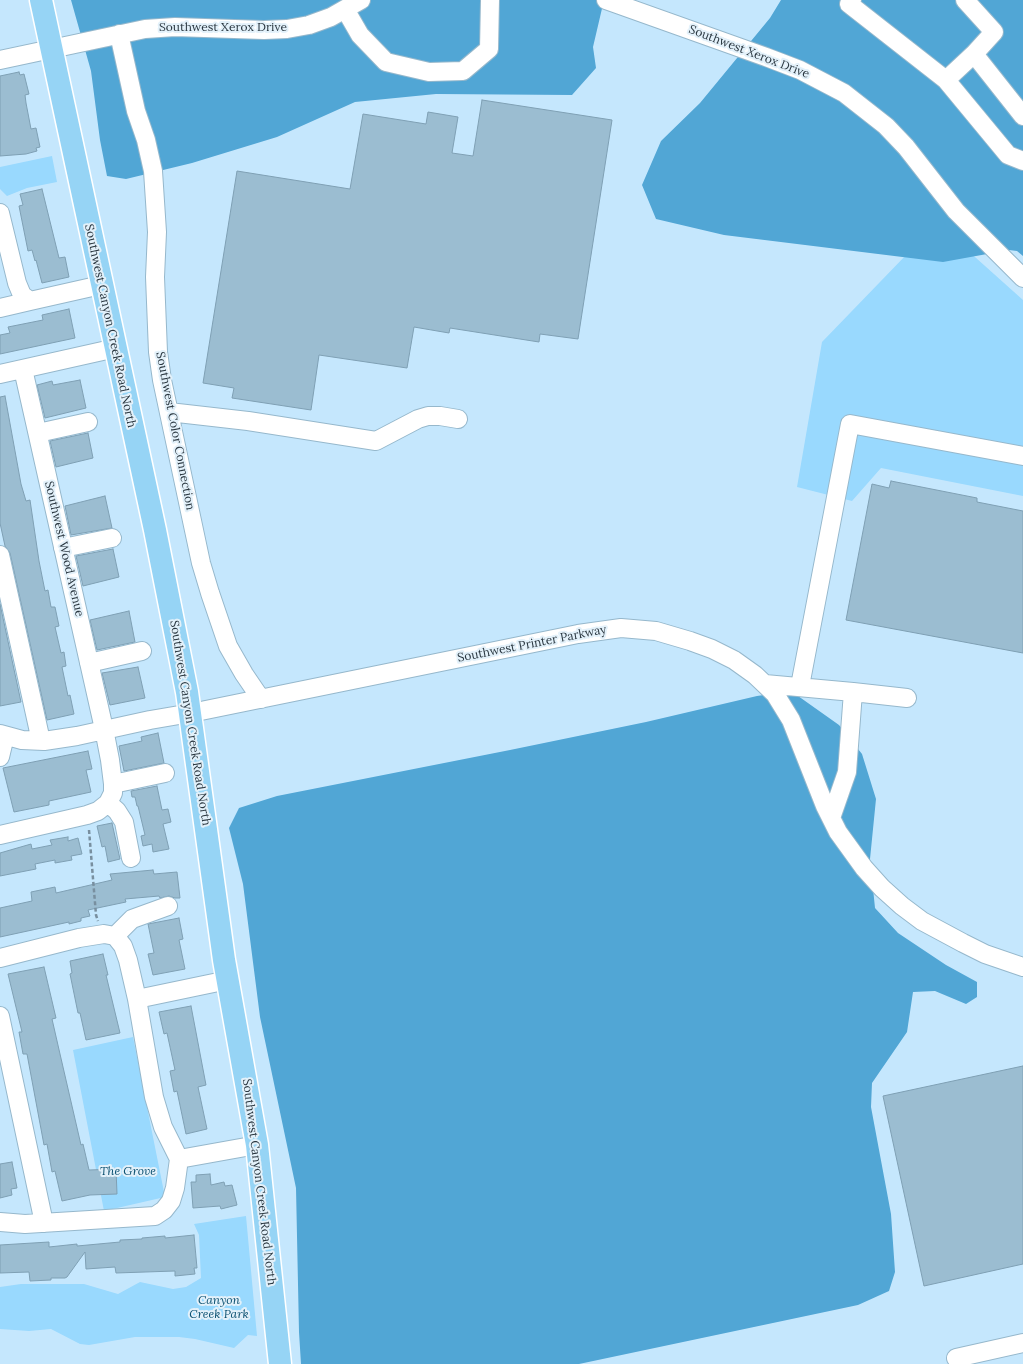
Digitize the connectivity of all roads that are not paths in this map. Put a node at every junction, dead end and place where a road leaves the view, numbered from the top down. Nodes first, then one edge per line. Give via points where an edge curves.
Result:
1 (41, 0) edge
2 (360, 0) edge
3 (490, 0) edge
4 (606, 0) edge
5 (852, 0) edge
6 (966, 0) edge
7 (345, 9) junction
8 (120, 34) junction
9 (51, 49) junction
10 (976, 52) junction
11 (0, 60) edge
12 (946, 80) junction
13 (1023, 116) edge
14 (1023, 161) edge
15 (0, 213) edge
16 (1023, 278) edge
17 (101, 285) junction
18 (30, 301) junction
19 (0, 308) edge
20 (116, 348) junction
21 (23, 369) junction
22 (0, 374) edge
23 (169, 412) junction
24 (458, 419) dead end
25 (88, 422) dead end
26 (38, 432) junction
27 (1023, 456) edge
28 (112, 538) dead end
29 (62, 548) junction
30 (0, 555) edge
31 (142, 652) dead end
32 (89, 663) junction
33 (765, 684) junction
34 (800, 686) junction
35 (853, 692) junction
36 (907, 698) dead end
37 (260, 699) junction
38 (190, 713) junction
39 (104, 729) junction
40 (3, 735) edge
41 (41, 741) junction
42 (0, 757) edge
43 (166, 773) dead end
44 (113, 784) junction
45 (108, 803) junction
46 (831, 818) junction
47 (0, 835) edge
48 (131, 858) dead end
49 (168, 906) dead end
50 (109, 935) junction
51 (0, 958) edge
52 (1023, 967) edge
53 (228, 980) junction
54 (137, 999) junction
55 (0, 1016) edge
56 (257, 1145) junction
57 (179, 1158) junction
58 (0, 1222) edge
59 (44, 1223) junction
60 (1023, 1343) edge
61 (956, 1358) dead end
62 (280, 1364) edge

1 - 9 main road, Southwest Canyon Creek Road North
2 - 7 street, Southwest Xerox Drive
3 - 7 street via 489,49 464,71 429,72 386,62 360,34
4 - 16 street, Southwest Xerox Drive via 766,56 844,94 886,126 956,211
5 - 12 street via 849,4
6 - 10 street via 994,32
7 - 8 street, Southwest Xerox Drive via 331,17 287,29 175,27
8 - 9 street, Southwest Xerox Drive
8 - 23 street, Southwest Color Connection via 153,170 158,352
9 - 11 street, Southwest Xerox Drive
9 - 17 main road, Southwest Canyon Creek Road North
10 - 12 street
10 - 13 street via 974,54
12 - 14 street via 1008,155
15 - 18 street via 17,283 22,295
17 - 18 street
17 - 20 main road, Southwest Canyon Creek Road North
18 - 19 street
20 - 21 street
20 - 38 main road, Southwest Canyon Creek Road North via 174,621
21 - 22 street
21 - 26 street, Southwest Wood Avenue
23 - 24 street via 376,441 428,416
23 - 37 street, Southwest Color Connection via 212,601 228,646
25 - 26 street
26 - 29 street, Southwest Wood Avenue
27 - 34 street via 850,424
28 - 29 street
29 - 32 street, Southwest Wood Avenue
30 - 41 street
31 - 32 street
32 - 39 street, Southwest Wood Avenue
33 - 34 street
33 - 37 street, Southwest Printer Parkway via 734,660 712,649 656,631 621,628
33 - 46 street, Southwest Printer Parkway via 775,694 790,720
34 - 35 street
35 - 36 street
35 - 46 street via 847,772
37 - 38 street, Southwest Printer Parkway
38 - 39 street, Southwest Printer Parkway
38 - 53 main road, Southwest Canyon Creek Road North
39 - 41 street, Southwest Printer Parkway
39 - 44 street, Southwest Wood Avenue
40 - 41 street, Southwest Printer Parkway
40 - 42 street
43 - 44 street
44 - 45 street
45 - 47 street via 87,815
45 - 48 street via 124,822
46 - 52 street, Southwest Printer Parkway via 864,868 902,906 963,943
49 - 50 street via 132,919
50 - 51 street via 79,938
50 - 54 street via 123,946
53 - 54 street
53 - 56 main road, Southwest Canyon Creek Road North
54 - 57 street via 154,1097 163,1127
55 - 59 street
56 - 57 street
56 - 62 main road, Southwest Canyon Creek Road North
57 - 59 street via 171,1201 155,1216
58 - 59 street
60 - 61 street

